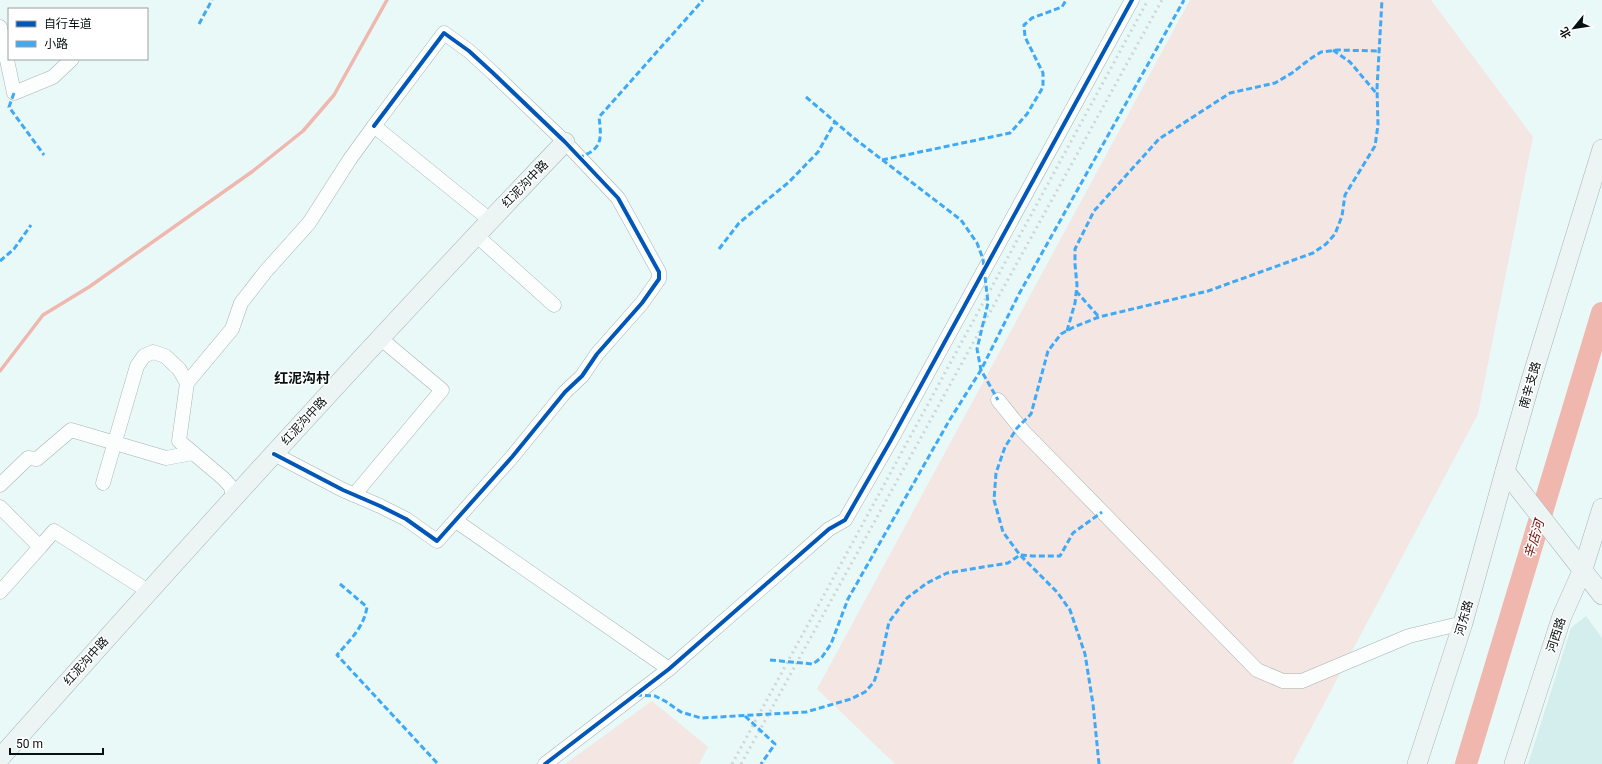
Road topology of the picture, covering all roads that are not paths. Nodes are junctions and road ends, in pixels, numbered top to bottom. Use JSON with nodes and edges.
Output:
{"nodes":[{"id":1,"x":1132,"y":0,"type":"edge"},
{"id":2,"x":0,"y":27,"type":"edge"},
{"id":3,"x":71,"y":60,"type":"edge"},
{"id":4,"x":374,"y":126,"type":"junction"},
{"id":5,"x":565,"y":142,"type":"junction"},
{"id":6,"x":1602,"y":149,"type":"edge"},
{"id":7,"x":490,"y":220,"type":"junction"},
{"id":8,"x":476,"y":235,"type":"junction"},
{"id":9,"x":554,"y":305,"type":"dead end"},
{"id":10,"x":380,"y":338,"type":"junction"},
{"id":11,"x":187,"y":383,"type":"junction"},
{"id":12,"x":998,"y":400,"type":"dead end"},
{"id":13,"x":115,"y":443,"type":"junction"},
{"id":14,"x":193,"y":453,"type":"junction"},
{"id":15,"x":274,"y":454,"type":"junction"},
{"id":16,"x":1505,"y":471,"type":"junction"},
{"id":17,"x":103,"y":483,"type":"dead end"},
{"id":18,"x":0,"y":485,"type":"edge"},
{"id":19,"x":354,"y":495,"type":"junction"},
{"id":20,"x":233,"y":498,"type":"junction"},
{"id":21,"x":0,"y":507,"type":"edge"},
{"id":22,"x":1602,"y":508,"type":"edge"},
{"id":23,"x":456,"y":521,"type":"junction"},
{"id":24,"x":40,"y":546,"type":"junction"},
{"id":25,"x":1583,"y":569,"type":"junction"},
{"id":26,"x":148,"y":591,"type":"junction"},
{"id":27,"x":0,"y":592,"type":"edge"},
{"id":28,"x":1602,"y":595,"type":"edge"},
{"id":29,"x":1463,"y":623,"type":"junction"},
{"id":30,"x":669,"y":669,"type":"junction"},
{"id":31,"x":0,"y":758,"type":"edge"},
{"id":32,"x":545,"y":764,"type":"edge"},
{"id":33,"x":1418,"y":764,"type":"edge"},
{"id":34,"x":1514,"y":764,"type":"edge"}],
"edges":[{"from":1,"to":30,"type":"street"},
{"from":2,"to":3,"type":"street"},
{"from":4,"to":5,"type":"street"},
{"from":4,"to":7,"type":"street"},
{"from":4,"to":11,"type":"street"},
{"from":5,"to":7,"type":"street","name":"红泥沟中路"},
{"from":5,"to":23,"type":"street"},
{"from":6,"to":16,"type":"street","name":"南辛支路"},
{"from":7,"to":8,"type":"street","name":"红泥沟中路"},
{"from":8,"to":9,"type":"street"},
{"from":8,"to":10,"type":"street","name":"红泥沟中路"},
{"from":10,"to":15,"type":"street","name":"红泥沟中路"},
{"from":10,"to":19,"type":"street"},
{"from":11,"to":13,"type":"street"},
{"from":11,"to":14,"type":"street"},
{"from":12,"to":29,"type":"street"},
{"from":13,"to":14,"type":"street"},
{"from":13,"to":17,"type":"street"},
{"from":13,"to":18,"type":"street"},
{"from":14,"to":20,"type":"street"},
{"from":15,"to":19,"type":"street"},
{"from":15,"to":20,"type":"street","name":"红泥沟中路"},
{"from":16,"to":25,"type":"street"},
{"from":16,"to":29,"type":"street","name":"河东路"},
{"from":19,"to":23,"type":"street"},
{"from":20,"to":26,"type":"street","name":"红泥沟中路"},
{"from":21,"to":24,"type":"street"},
{"from":22,"to":25,"type":"street","name":"河西路"},
{"from":23,"to":30,"type":"street"},
{"from":24,"to":26,"type":"street"},
{"from":24,"to":27,"type":"street"},
{"from":25,"to":28,"type":"street"},
{"from":25,"to":34,"type":"street","name":"河西路"},
{"from":26,"to":31,"type":"street","name":"红泥沟中路"},
{"from":29,"to":33,"type":"street","name":"河东路"},
{"from":30,"to":32,"type":"street"}]}
